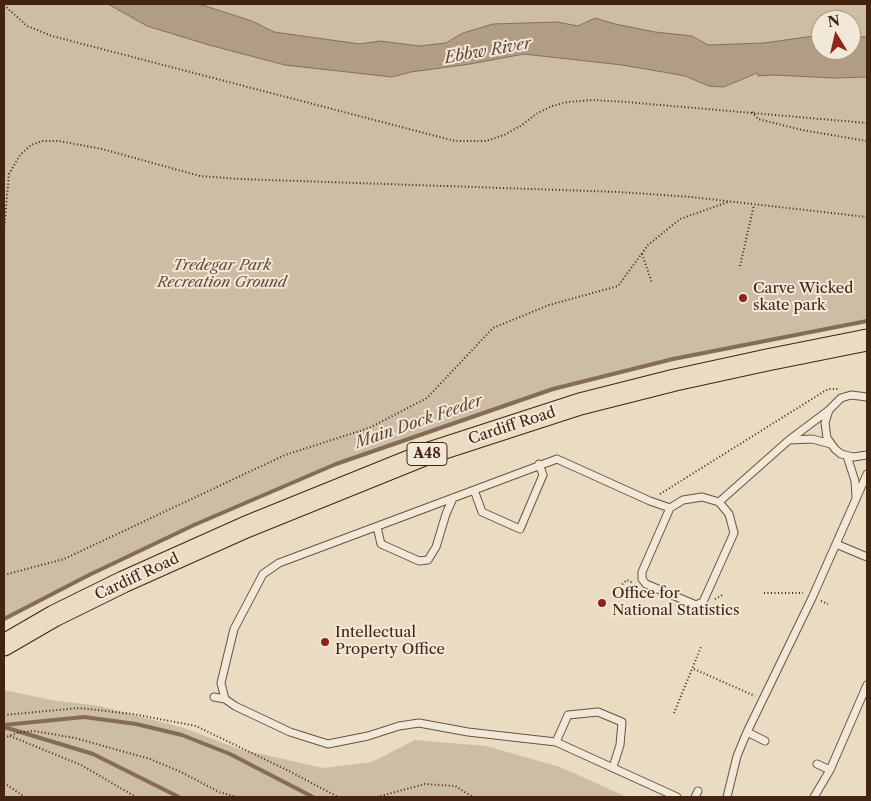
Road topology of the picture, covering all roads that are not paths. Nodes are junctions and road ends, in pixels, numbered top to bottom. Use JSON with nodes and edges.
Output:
{"nodes":[{"id":1,"x":867,"y":340,"type":"edge"},
{"id":2,"x":867,"y":397,"type":"edge"},
{"id":3,"x":828,"y":410,"type":"junction"},
{"id":4,"x":789,"y":440,"type":"junction"},
{"id":5,"x":830,"y":444,"type":"junction"},
{"id":6,"x":867,"y":455,"type":"edge"},
{"id":7,"x":847,"y":456,"type":"junction"},
{"id":8,"x":539,"y":464,"type":"junction"},
{"id":9,"x":867,"y":474,"type":"edge"},
{"id":10,"x":474,"y":490,"type":"junction"},
{"id":11,"x":453,"y":498,"type":"junction"},
{"id":12,"x":856,"y":500,"type":"junction"},
{"id":13,"x":719,"y":502,"type":"junction"},
{"id":14,"x":670,"y":508,"type":"junction"},
{"id":15,"x":377,"y":527,"type":"junction"},
{"id":16,"x":836,"y":544,"type":"junction"},
{"id":17,"x":867,"y":557,"type":"edge"},
{"id":18,"x":6,"y":644,"type":"edge"},
{"id":19,"x":867,"y":685,"type":"edge"},
{"id":20,"x":214,"y":697,"type":"dead end"},
{"id":21,"x":224,"y":699,"type":"junction"},
{"id":22,"x":747,"y":732,"type":"junction"},
{"id":23,"x":766,"y":740,"type":"dead end"},
{"id":24,"x":556,"y":742,"type":"junction"},
{"id":25,"x":817,"y":764,"type":"dead end"},
{"id":26,"x":613,"y":767,"type":"junction"},
{"id":27,"x":830,"y":770,"type":"junction"},
{"id":28,"x":677,"y":797,"type":"edge"},
{"id":29,"x":727,"y":797,"type":"edge"},
{"id":30,"x":814,"y":797,"type":"edge"}],
"edges":[{"from":1,"to":18,"type":"main road","name":"Cardiff Road","number":"A48"},
{"from":2,"to":3,"type":"lane"},
{"from":3,"to":4,"type":"lane"},
{"from":3,"to":5,"type":"lane"},
{"from":4,"to":5,"type":"lane"},
{"from":4,"to":13,"type":"lane"},
{"from":5,"to":7,"type":"lane"},
{"from":6,"to":7,"type":"lane"},
{"from":7,"to":12,"type":"lane"},
{"from":8,"to":10,"type":"lane"},
{"from":8,"to":10,"type":"lane"},
{"from":8,"to":14,"type":"lane"},
{"from":9,"to":12,"type":"lane"},
{"from":10,"to":11,"type":"lane"},
{"from":11,"to":15,"type":"lane"},
{"from":11,"to":15,"type":"lane"},
{"from":12,"to":16,"type":"lane"},
{"from":13,"to":14,"type":"lane"},
{"from":13,"to":14,"type":"lane"},
{"from":15,"to":21,"type":"lane"},
{"from":16,"to":17,"type":"lane"},
{"from":16,"to":22,"type":"lane"},
{"from":19,"to":27,"type":"lane"},
{"from":20,"to":21,"type":"lane"},
{"from":21,"to":24,"type":"lane"},
{"from":22,"to":23,"type":"lane"},
{"from":22,"to":29,"type":"lane"},
{"from":24,"to":26,"type":"lane"},
{"from":24,"to":26,"type":"lane"},
{"from":25,"to":27,"type":"lane"},
{"from":26,"to":28,"type":"lane"},
{"from":27,"to":30,"type":"lane"}]}
